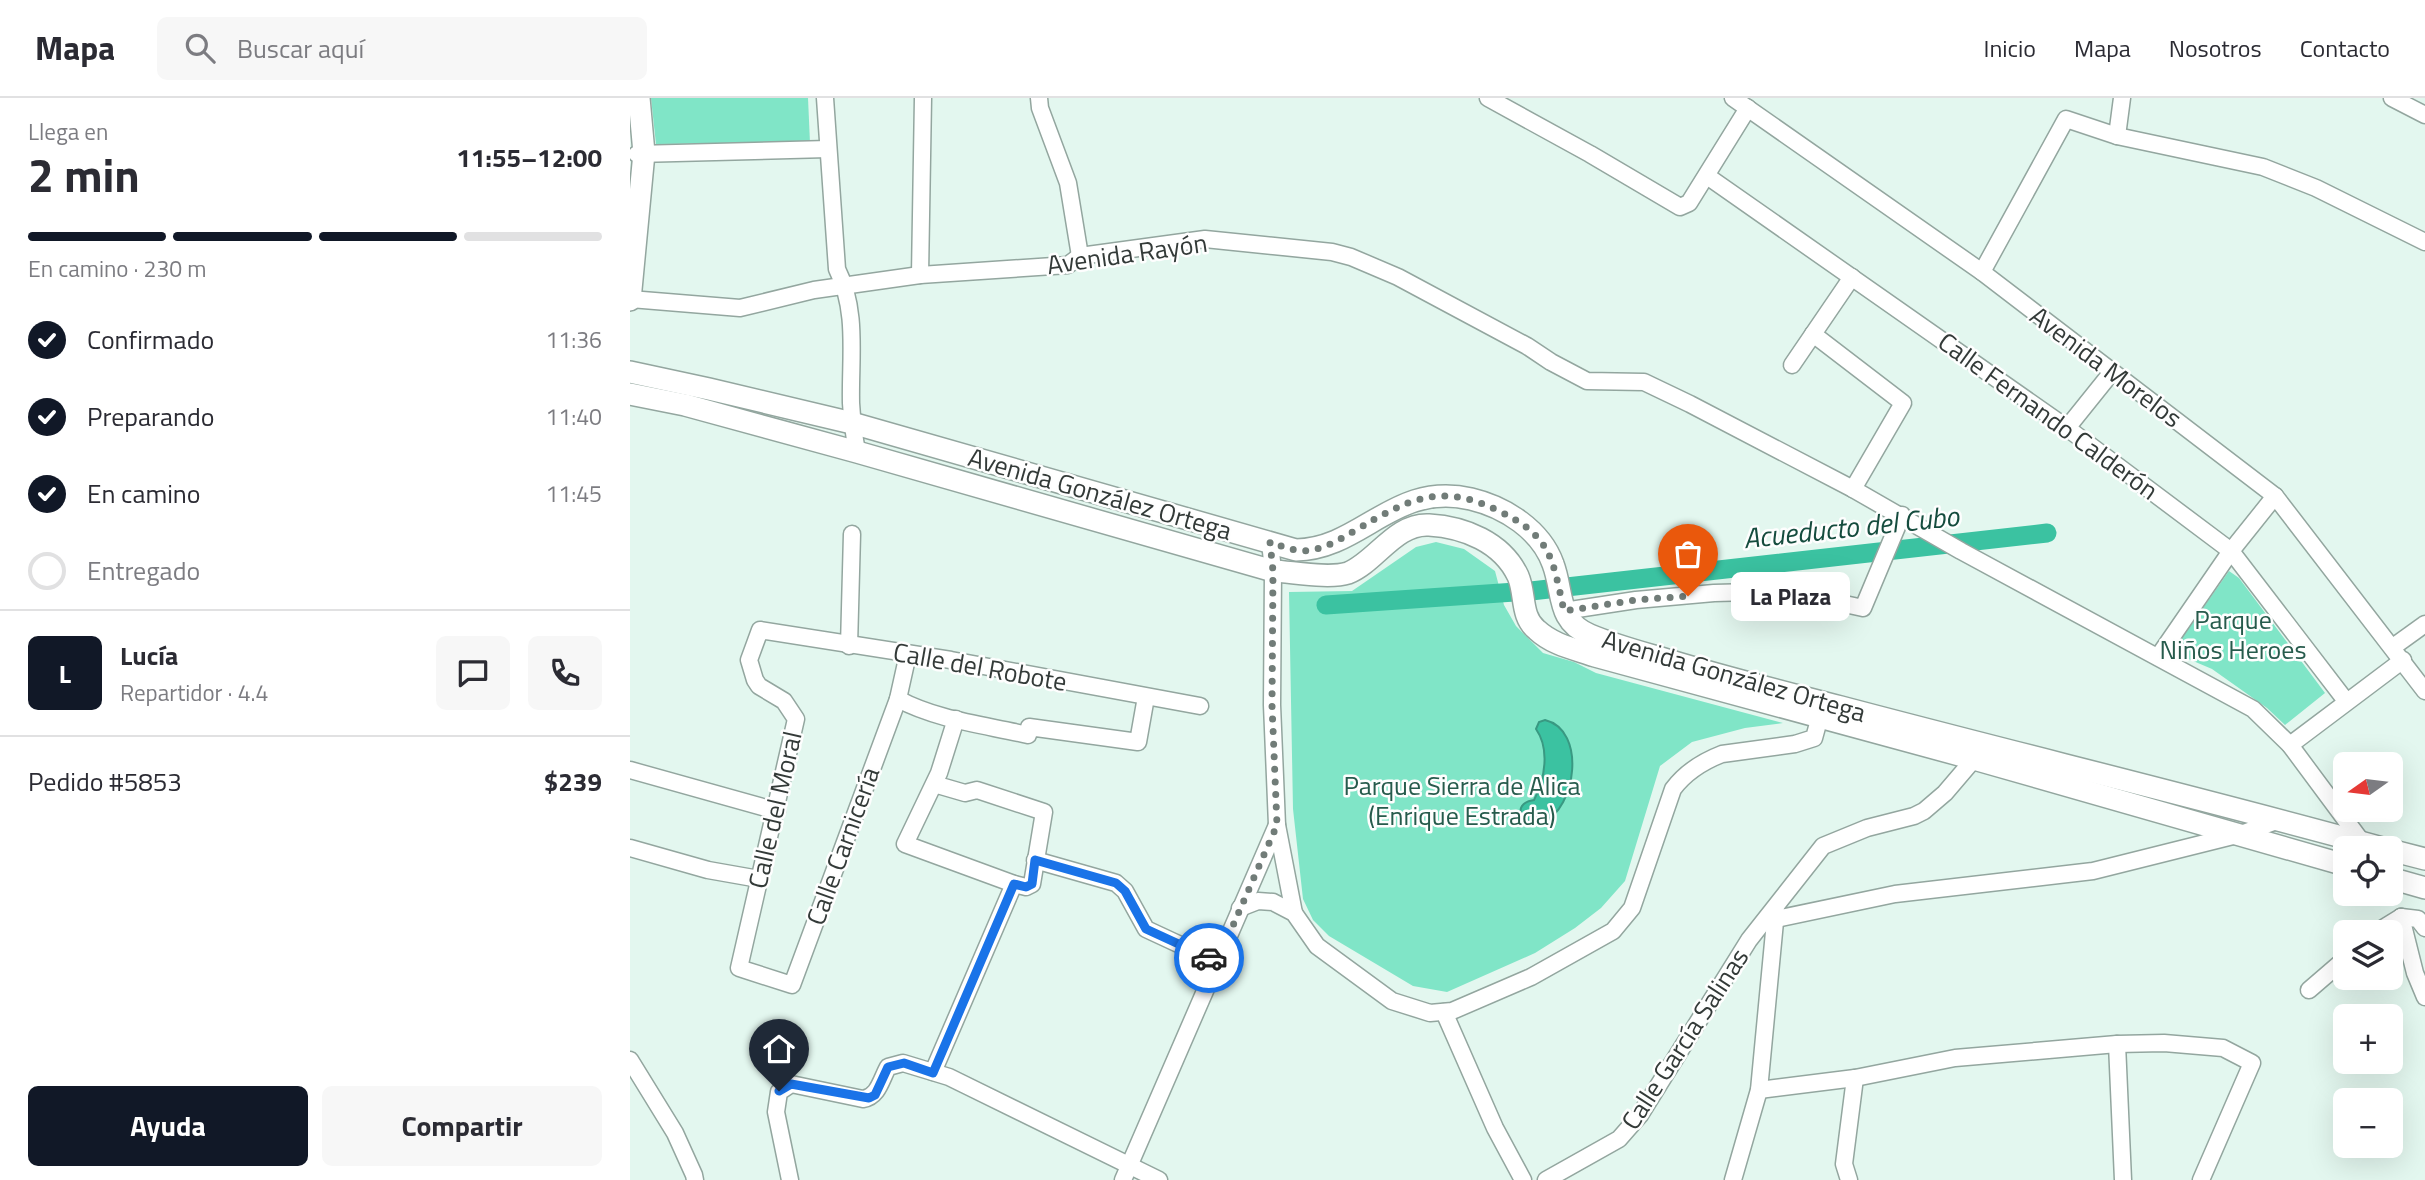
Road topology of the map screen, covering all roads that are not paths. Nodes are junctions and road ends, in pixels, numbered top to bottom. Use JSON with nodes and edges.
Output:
{"nodes":[{"id":1,"x":639,"y":98,"type":"edge"},
{"id":2,"x":825,"y":98,"type":"edge"},
{"id":3,"x":923,"y":98,"type":"edge"},
{"id":4,"x":1040,"y":98,"type":"edge"},
{"id":5,"x":1488,"y":98,"type":"edge"},
{"id":6,"x":1734,"y":98,"type":"edge"},
{"id":7,"x":2122,"y":98,"type":"edge"},
{"id":8,"x":2392,"y":98,"type":"edge"},
{"id":9,"x":1748,"y":108,"type":"junction"},
{"id":10,"x":2425,"y":115,"type":"edge"},
{"id":11,"x":2117,"y":136,"type":"junction"},
{"id":12,"x":641,"y":149,"type":"junction"},
{"id":13,"x":828,"y":149,"type":"junction"},
{"id":14,"x":1707,"y":176,"type":"junction"},
{"id":15,"x":630,"y":194,"type":"edge"},
{"id":16,"x":2425,"y":242,"type":"edge"},
{"id":17,"x":1080,"y":256,"type":"junction"},
{"id":18,"x":1982,"y":272,"type":"junction"},
{"id":19,"x":920,"y":275,"type":"junction"},
{"id":20,"x":1852,"y":277,"type":"junction"},
{"id":21,"x":846,"y":286,"type":"junction"},
{"id":22,"x":630,"y":300,"type":"edge"},
{"id":23,"x":1813,"y":334,"type":"junction"},
{"id":24,"x":1792,"y":365,"type":"dead end"},
{"id":25,"x":630,"y":372,"type":"edge"},
{"id":26,"x":2112,"y":372,"type":"junction"},
{"id":27,"x":630,"y":394,"type":"edge"},
{"id":28,"x":852,"y":423,"type":"junction"},
{"id":29,"x":2067,"y":428,"type":"junction"},
{"id":30,"x":857,"y":452,"type":"junction"},
{"id":31,"x":1853,"y":489,"type":"junction"},
{"id":32,"x":2275,"y":496,"type":"junction"},
{"id":33,"x":1902,"y":515,"type":"junction"},
{"id":34,"x":852,"y":534,"type":"dead end"},
{"id":35,"x":1270,"y":542,"type":"junction"},
{"id":36,"x":2231,"y":551,"type":"junction"},
{"id":37,"x":1273,"y":571,"type":"junction"},
{"id":38,"x":1564,"y":611,"type":"junction"},
{"id":39,"x":2425,"y":624,"type":"edge"},
{"id":40,"x":760,"y":630,"type":"joint"},
{"id":41,"x":849,"y":646,"type":"junction"},
{"id":42,"x":2398,"y":653,"type":"junction"},
{"id":43,"x":908,"y":654,"type":"junction"},
{"id":44,"x":2158,"y":657,"type":"junction"},
{"id":45,"x":2425,"y":691,"type":"edge"},
{"id":46,"x":1146,"y":697,"type":"junction"},
{"id":47,"x":898,"y":699,"type":"junction"},
{"id":48,"x":2346,"y":701,"type":"junction"},
{"id":49,"x":1200,"y":706,"type":"dead end"},
{"id":50,"x":1821,"y":710,"type":"junction"},
{"id":51,"x":956,"y":719,"type":"junction"},
{"id":52,"x":2290,"y":745,"type":"junction"},
{"id":53,"x":1978,"y":752,"type":"junction"},
{"id":54,"x":630,"y":770,"type":"edge"},
{"id":55,"x":934,"y":784,"type":"junction"},
{"id":56,"x":776,"y":811,"type":"junction"},
{"id":57,"x":2279,"y":820,"type":"junction"},
{"id":58,"x":1277,"y":825,"type":"junction"},
{"id":59,"x":2241,"y":834,"type":"junction"},
{"id":60,"x":2339,"y":836,"type":"edge"},
{"id":61,"x":2358,"y":836,"type":"edge"},
{"id":62,"x":630,"y":848,"type":"edge"},
{"id":63,"x":2403,"y":853,"type":"edge"},
{"id":64,"x":2425,"y":859,"type":"edge"},
{"id":65,"x":1035,"y":860,"type":"junction"},
{"id":66,"x":2333,"y":861,"type":"edge"},
{"id":67,"x":759,"y":879,"type":"junction"},
{"id":68,"x":2403,"y":882,"type":"edge"},
{"id":69,"x":1014,"y":884,"type":"junction"},
{"id":70,"x":2425,"y":888,"type":"edge"},
{"id":71,"x":1240,"y":908,"type":"junction"},
{"id":72,"x":1776,"y":912,"type":"junction"},
{"id":73,"x":1294,"y":913,"type":"junction"},
{"id":74,"x":2401,"y":917,"type":"junction"},
{"id":75,"x":2396,"y":920,"type":"edge"},
{"id":76,"x":2425,"y":928,"type":"edge"},
{"id":77,"x":1217,"y":962,"type":"junction"},
{"id":78,"x":739,"y":968,"type":"joint"},
{"id":79,"x":2333,"y":969,"type":"edge"},
{"id":80,"x":2309,"y":990,"type":"dead end"},
{"id":81,"x":2425,"y":998,"type":"edge"},
{"id":82,"x":1444,"y":1012,"type":"junction"},
{"id":83,"x":2117,"y":1044,"type":"junction"},
{"id":84,"x":630,"y":1060,"type":"edge"},
{"id":85,"x":933,"y":1073,"type":"junction"},
{"id":86,"x":1855,"y":1078,"type":"junction"},
{"id":87,"x":1759,"y":1090,"type":"junction"},
{"id":88,"x":1127,"y":1173,"type":"edge"},
{"id":89,"x":695,"y":1180,"type":"edge"},
{"id":90,"x":790,"y":1180,"type":"edge"},
{"id":91,"x":1159,"y":1180,"type":"edge"},
{"id":92,"x":1523,"y":1180,"type":"edge"},
{"id":93,"x":1546,"y":1180,"type":"edge"},
{"id":94,"x":1733,"y":1180,"type":"edge"},
{"id":95,"x":1849,"y":1180,"type":"edge"},
{"id":96,"x":2123,"y":1180,"type":"edge"},
{"id":97,"x":2201,"y":1180,"type":"edge"}],
"edges":[{"from":1,"to":12,"type":"street"},
{"from":2,"to":13,"type":"street"},
{"from":3,"to":19,"type":"street"},
{"from":4,"to":17,"type":"street"},
{"from":5,"to":14,"type":"street"},
{"from":6,"to":9,"type":"street","name":"Avenida Morelos"},
{"from":7,"to":11,"type":"street"},
{"from":8,"to":10,"type":"street"},
{"from":9,"to":14,"type":"street"},
{"from":9,"to":18,"type":"street","name":"Avenida Morelos"},
{"from":11,"to":16,"type":"street"},
{"from":11,"to":18,"type":"street"},
{"from":12,"to":13,"type":"street"},
{"from":12,"to":15,"type":"street"},
{"from":12,"to":22,"type":"street"},
{"from":13,"to":21,"type":"street"},
{"from":14,"to":20,"type":"street","name":"Calle Fernando Calderón"},
{"from":17,"to":19,"type":"street","name":"Avenida Rayón"},
{"from":17,"to":31,"type":"street","name":"Avenida Rayón"},
{"from":18,"to":26,"type":"street","name":"Avenida Morelos"},
{"from":19,"to":21,"type":"street","name":"Avenida Rayón"},
{"from":20,"to":23,"type":"street"},
{"from":20,"to":29,"type":"street","name":"Calle Fernando Calderón"},
{"from":21,"to":22,"type":"street","name":"Avenida Rayón"},
{"from":21,"to":28,"type":"street"},
{"from":23,"to":24,"type":"street"},
{"from":23,"to":31,"type":"street"},
{"from":25,"to":28,"type":"street","name":"Avenida González Ortega"},
{"from":26,"to":29,"type":"street"},
{"from":26,"to":32,"type":"street","name":"Avenida Morelos"},
{"from":27,"to":30,"type":"street","name":"Avenida González Ortega"},
{"from":28,"to":30,"type":"street"},
{"from":28,"to":35,"type":"street","name":"Avenida González Ortega"},
{"from":29,"to":36,"type":"street","name":"Calle Fernando Calderón"},
{"from":30,"to":37,"type":"street","name":"Avenida González Ortega"},
{"from":31,"to":33,"type":"street","name":"Avenida Rayón"},
{"from":32,"to":36,"type":"street"},
{"from":32,"to":42,"type":"street","name":"Avenida Morelos"},
{"from":33,"to":38,"type":"street"},
{"from":33,"to":44,"type":"street","name":"Avenida Rayón"},
{"from":34,"to":41,"type":"street"},
{"from":35,"to":37,"type":"street"},
{"from":35,"to":38,"type":"street","name":"Avenida González Ortega"},
{"from":36,"to":44,"type":"street"},
{"from":36,"to":48,"type":"street","name":"Calle Fernando Calderón"},
{"from":37,"to":50,"type":"street","name":"Avenida González Ortega"},
{"from":37,"to":58,"type":"street"},
{"from":38,"to":50,"type":"street","name":"Avenida González Ortega"},
{"from":39,"to":42,"type":"street"},
{"from":40,"to":41,"type":"street","name":"Calle del Robote"},
{"from":40,"to":56,"type":"street","name":"Calle del Moral"},
{"from":41,"to":43,"type":"street","name":"Calle del Robote"},
{"from":42,"to":45,"type":"street","name":"Avenida Morelos"},
{"from":42,"to":48,"type":"street"},
{"from":43,"to":46,"type":"street","name":"Calle del Robote"},
{"from":43,"to":47,"type":"street","name":"Calle Carnicería"},
{"from":44,"to":52,"type":"street","name":"Avenida Rayón"},
{"from":46,"to":49,"type":"street","name":"Calle del Robote"},
{"from":46,"to":51,"type":"street"},
{"from":47,"to":51,"type":"street"},
{"from":47,"to":78,"type":"street","name":"Calle Carnicería"},
{"from":48,"to":52,"type":"street"},
{"from":50,"to":53,"type":"street","name":"Avenida González Ortega"},
{"from":50,"to":82,"type":"street"},
{"from":51,"to":55,"type":"street"},
{"from":52,"to":61,"type":"street","name":"Avenida Rayón"},
{"from":53,"to":57,"type":"street","name":"Avenida González Ortega"},
{"from":53,"to":59,"type":"street","name":"Avenida González Ortega"},
{"from":53,"to":72,"type":"street","name":"Calle García Salinas"},
{"from":54,"to":56,"type":"street"},
{"from":55,"to":65,"type":"street"},
{"from":55,"to":69,"type":"street"},
{"from":56,"to":67,"type":"street","name":"Calle del Moral"},
{"from":57,"to":59,"type":"street"},
{"from":57,"to":60,"type":"street","name":"Avenida González Ortega"},
{"from":58,"to":71,"type":"street"},
{"from":58,"to":73,"type":"street"},
{"from":59,"to":66,"type":"street","name":"Avenida González Ortega"},
{"from":59,"to":72,"type":"street"},
{"from":62,"to":67,"type":"street"},
{"from":63,"to":64,"type":"street","name":"Avenida González Ortega"},
{"from":65,"to":69,"type":"street"},
{"from":65,"to":77,"type":"street"},
{"from":67,"to":78,"type":"street","name":"Calle del Moral"},
{"from":68,"to":70,"type":"street"},
{"from":69,"to":85,"type":"street"},
{"from":71,"to":73,"type":"street"},
{"from":71,"to":77,"type":"street"},
{"from":72,"to":87,"type":"street"},
{"from":72,"to":93,"type":"street","name":"Calle García Salinas"},
{"from":73,"to":82,"type":"street"},
{"from":74,"to":75,"type":"street"},
{"from":74,"to":76,"type":"street"},
{"from":74,"to":81,"type":"street"},
{"from":77,"to":88,"type":"street"},
{"from":79,"to":80,"type":"street"},
{"from":82,"to":92,"type":"street"},
{"from":83,"to":86,"type":"street"},
{"from":83,"to":96,"type":"street"},
{"from":83,"to":97,"type":"street"},
{"from":84,"to":89,"type":"street"},
{"from":85,"to":88,"type":"street"},
{"from":85,"to":90,"type":"street"},
{"from":86,"to":87,"type":"street"},
{"from":86,"to":95,"type":"street"},
{"from":87,"to":94,"type":"street"},
{"from":88,"to":91,"type":"street"}]}
